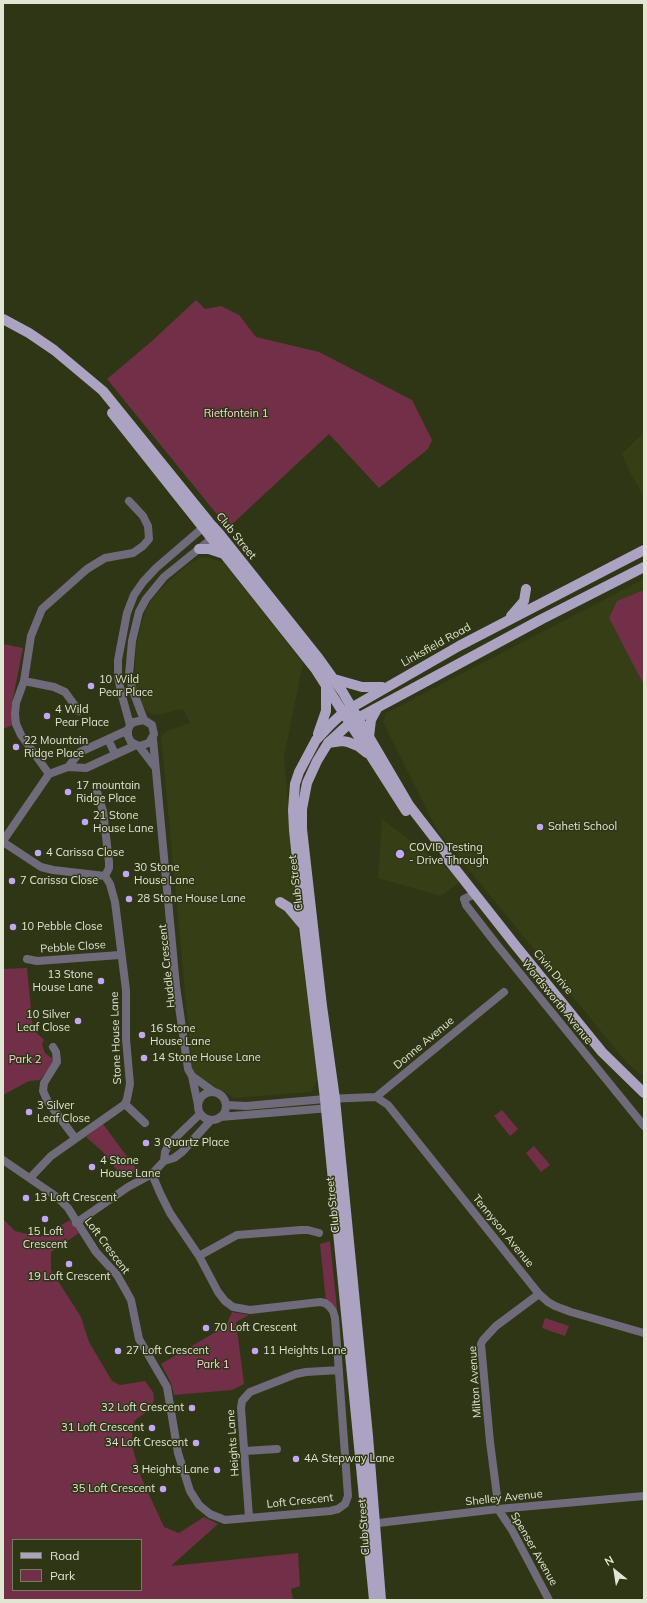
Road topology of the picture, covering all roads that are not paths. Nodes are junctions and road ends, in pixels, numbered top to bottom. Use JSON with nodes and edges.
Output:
{"nodes":[{"id":1,"x":3,"y":319,"type":"edge"},
{"id":2,"x":129,"y":500,"type":"dead end"},
{"id":3,"x":206,"y":525,"type":"junction"},
{"id":4,"x":216,"y":535,"type":"junction"},
{"id":5,"x":199,"y":549,"type":"junction"},
{"id":6,"x":644,"y":550,"type":"edge"},
{"id":7,"x":225,"y":555,"type":"junction"},
{"id":8,"x":644,"y":567,"type":"edge"},
{"id":9,"x":526,"y":589,"type":"dead end"},
{"id":10,"x":504,"y":623,"type":"junction"},
{"id":11,"x":24,"y":681,"type":"junction"},
{"id":12,"x":330,"y":682,"type":"junction"},
{"id":13,"x":384,"y":687,"type":"junction"},
{"id":14,"x":380,"y":706,"type":"junction"},
{"id":15,"x":348,"y":710,"type":"junction"},
{"id":16,"x":79,"y":711,"type":"dead end"},
{"id":17,"x":144,"y":720,"type":"junction"},
{"id":18,"x":354,"y":720,"type":"junction"},
{"id":19,"x":129,"y":727,"type":"junction"},
{"id":20,"x":369,"y":736,"type":"junction"},
{"id":21,"x":108,"y":739,"type":"junction"},
{"id":22,"x":153,"y":739,"type":"junction"},
{"id":23,"x":316,"y":740,"type":"junction"},
{"id":24,"x":328,"y":743,"type":"junction"},
{"id":25,"x":138,"y":746,"type":"junction"},
{"id":26,"x":115,"y":754,"type":"junction"},
{"id":27,"x":370,"y":755,"type":"junction"},
{"id":28,"x":68,"y":767,"type":"junction"},
{"id":29,"x":156,"y":768,"type":"junction"},
{"id":30,"x":49,"y":774,"type":"junction"},
{"id":31,"x":97,"y":792,"type":"dead end"},
{"id":32,"x":298,"y":809,"type":"junction"},
{"id":33,"x":3,"y":841,"type":"edge"},
{"id":34,"x":449,"y":860,"type":"junction"},
{"id":35,"x":105,"y":876,"type":"junction"},
{"id":36,"x":475,"y":894,"type":"junction"},
{"id":37,"x":280,"y":902,"type":"dead end"},
{"id":38,"x":304,"y":926,"type":"junction"},
{"id":39,"x":120,"y":955,"type":"junction"},
{"id":40,"x":27,"y":959,"type":"dead end"},
{"id":41,"x":504,"y":992,"type":"dead end"},
{"id":42,"x":53,"y":1047,"type":"dead end"},
{"id":43,"x":192,"y":1076,"type":"junction"},
{"id":44,"x":214,"y":1092,"type":"junction"},
{"id":45,"x":644,"y":1093,"type":"edge"},
{"id":46,"x":376,"y":1097,"type":"junction"},
{"id":47,"x":125,"y":1104,"type":"junction"},
{"id":48,"x":330,"y":1104,"type":"junction"},
{"id":49,"x":198,"y":1105,"type":"junction"},
{"id":50,"x":226,"y":1105,"type":"junction"},
{"id":51,"x":200,"y":1114,"type":"junction"},
{"id":52,"x":220,"y":1117,"type":"junction"},
{"id":53,"x":211,"y":1120,"type":"junction"},
{"id":54,"x":145,"y":1123,"type":"dead end"},
{"id":55,"x":644,"y":1126,"type":"edge"},
{"id":56,"x":184,"y":1130,"type":"junction"},
{"id":57,"x":75,"y":1138,"type":"junction"},
{"id":58,"x":194,"y":1139,"type":"junction"},
{"id":59,"x":3,"y":1160,"type":"edge"},
{"id":60,"x":164,"y":1161,"type":"junction"},
{"id":61,"x":152,"y":1174,"type":"junction"},
{"id":62,"x":30,"y":1178,"type":"junction"},
{"id":63,"x":76,"y":1223,"type":"junction"},
{"id":64,"x":319,"y":1233,"type":"dead end"},
{"id":65,"x":199,"y":1256,"type":"junction"},
{"id":66,"x":539,"y":1294,"type":"junction"},
{"id":67,"x":644,"y":1333,"type":"edge"},
{"id":68,"x":339,"y":1370,"type":"junction"},
{"id":69,"x":277,"y":1449,"type":"dead end"},
{"id":70,"x":245,"y":1451,"type":"junction"},
{"id":71,"x":497,"y":1496,"type":"dead end"},
{"id":72,"x":644,"y":1496,"type":"edge"},
{"id":73,"x":498,"y":1509,"type":"junction"},
{"id":74,"x":249,"y":1517,"type":"junction"},
{"id":75,"x":371,"y":1524,"type":"junction"},
{"id":76,"x":374,"y":1600,"type":"edge"},
{"id":77,"x":381,"y":1600,"type":"edge"},
{"id":78,"x":549,"y":1600,"type":"edge"}],
"edges":[{"from":1,"to":3,"type":"main road","name":"Club Street"},
{"from":2,"to":11,"type":"street"},
{"from":3,"to":4,"type":"main road","name":"Club Street"},
{"from":3,"to":19,"type":"street"},
{"from":4,"to":5,"type":"street"},
{"from":4,"to":7,"type":"main road","name":"Club Street"},
{"from":4,"to":12,"type":"main road","name":"Club Street"},
{"from":5,"to":7,"type":"main road"},
{"from":5,"to":17,"type":"street"},
{"from":6,"to":10,"type":"main road","name":"Linksfield Road"},
{"from":7,"to":12,"type":"main road","name":"Club Street"},
{"from":8,"to":14,"type":"main road"},
{"from":9,"to":10,"type":"main road"},
{"from":10,"to":13,"type":"main road","name":"Linksfield Road"},
{"from":11,"to":16,"type":"street"},
{"from":11,"to":30,"type":"street"},
{"from":12,"to":13,"type":"main road"},
{"from":12,"to":15,"type":"main road","name":"Club Street"},
{"from":12,"to":23,"type":"main road"},
{"from":13,"to":15,"type":"main road","name":"Linksfield Road"},
{"from":14,"to":18,"type":"main road"},
{"from":14,"to":20,"type":"main road"},
{"from":15,"to":18,"type":"main road","name":"Civin Drive"},
{"from":15,"to":23,"type":"main road","name":"Linksfield Road"},
{"from":17,"to":19,"type":"street"},
{"from":17,"to":22,"type":"street"},
{"from":18,"to":20,"type":"main road","name":"Civin Drive"},
{"from":18,"to":24,"type":"main road"},
{"from":18,"to":27,"type":"main road","name":"Civin Drive"},
{"from":19,"to":21,"type":"street"},
{"from":19,"to":25,"type":"street"},
{"from":20,"to":34,"type":"main road","name":"Civin Drive"},
{"from":21,"to":26,"type":"street"},
{"from":21,"to":28,"type":"street"},
{"from":22,"to":25,"type":"street"},
{"from":22,"to":29,"type":"street","name":"Huddle Crescent"},
{"from":23,"to":32,"type":"main road","name":"Linksfield Road"},
{"from":24,"to":27,"type":"main road"},
{"from":24,"to":32,"type":"main road"},
{"from":25,"to":26,"type":"street"},
{"from":25,"to":29,"type":"street"},
{"from":26,"to":28,"type":"street"},
{"from":27,"to":34,"type":"main road","name":"Civin Drive"},
{"from":28,"to":30,"type":"street"},
{"from":29,"to":43,"type":"street","name":"Huddle Crescent"},
{"from":30,"to":33,"type":"street"},
{"from":31,"to":35,"type":"street"},
{"from":32,"to":38,"type":"main road","name":"Club Street"},
{"from":32,"to":48,"type":"main road","name":"Club Street"},
{"from":33,"to":35,"type":"street"},
{"from":34,"to":36,"type":"main road","name":"Civin Drive"},
{"from":35,"to":39,"type":"street","name":"Stone House Lane"},
{"from":36,"to":45,"type":"main road","name":"Civin Drive"},
{"from":36,"to":55,"type":"street","name":"Wordsworth Avenue"},
{"from":37,"to":38,"type":"main road"},
{"from":38,"to":48,"type":"main road","name":"Club Street"},
{"from":39,"to":40,"type":"street","name":"Pebble Close"},
{"from":39,"to":47,"type":"street","name":"Stone House Lane"},
{"from":41,"to":46,"type":"street","name":"Donne Avenue"},
{"from":42,"to":57,"type":"street"},
{"from":43,"to":44,"type":"street"},
{"from":43,"to":49,"type":"street","name":"Huddle Crescent"},
{"from":44,"to":49,"type":"street"},
{"from":44,"to":50,"type":"street"},
{"from":46,"to":48,"type":"street"},
{"from":46,"to":66,"type":"street","name":"Tennyson Avenue"},
{"from":47,"to":54,"type":"street"},
{"from":47,"to":57,"type":"street"},
{"from":48,"to":50,"type":"street"},
{"from":48,"to":52,"type":"street"},
{"from":48,"to":75,"type":"main road","name":"Club Street"},
{"from":49,"to":51,"type":"street"},
{"from":50,"to":52,"type":"street"},
{"from":51,"to":53,"type":"street"},
{"from":51,"to":56,"type":"street"},
{"from":52,"to":53,"type":"street"},
{"from":53,"to":58,"type":"street"},
{"from":56,"to":58,"type":"street"},
{"from":56,"to":60,"type":"street"},
{"from":57,"to":62,"type":"street"},
{"from":58,"to":60,"type":"street"},
{"from":59,"to":62,"type":"street","name":"Loft Crescent"},
{"from":60,"to":61,"type":"street"},
{"from":61,"to":63,"type":"street"},
{"from":61,"to":65,"type":"street","name":"Loft Crescent"},
{"from":62,"to":63,"type":"street","name":"Loft Crescent"},
{"from":63,"to":74,"type":"street","name":"Loft Crescent"},
{"from":64,"to":65,"type":"street"},
{"from":65,"to":68,"type":"street","name":"Loft Crescent"},
{"from":66,"to":67,"type":"street","name":"Tennyson Avenue"},
{"from":66,"to":71,"type":"street","name":"Milton Avenue"},
{"from":68,"to":70,"type":"street","name":"Heights Lane"},
{"from":68,"to":74,"type":"street","name":"Loft Crescent"},
{"from":69,"to":70,"type":"street"},
{"from":70,"to":74,"type":"street","name":"Heights Lane"},
{"from":72,"to":73,"type":"street","name":"Shelley Avenue"},
{"from":73,"to":75,"type":"street","name":"Shelley Avenue"},
{"from":73,"to":78,"type":"street","name":"Spenser Avenue"},
{"from":75,"to":76,"type":"main road","name":"Club Street"},
{"from":75,"to":77,"type":"main road","name":"Club Street"}]}
